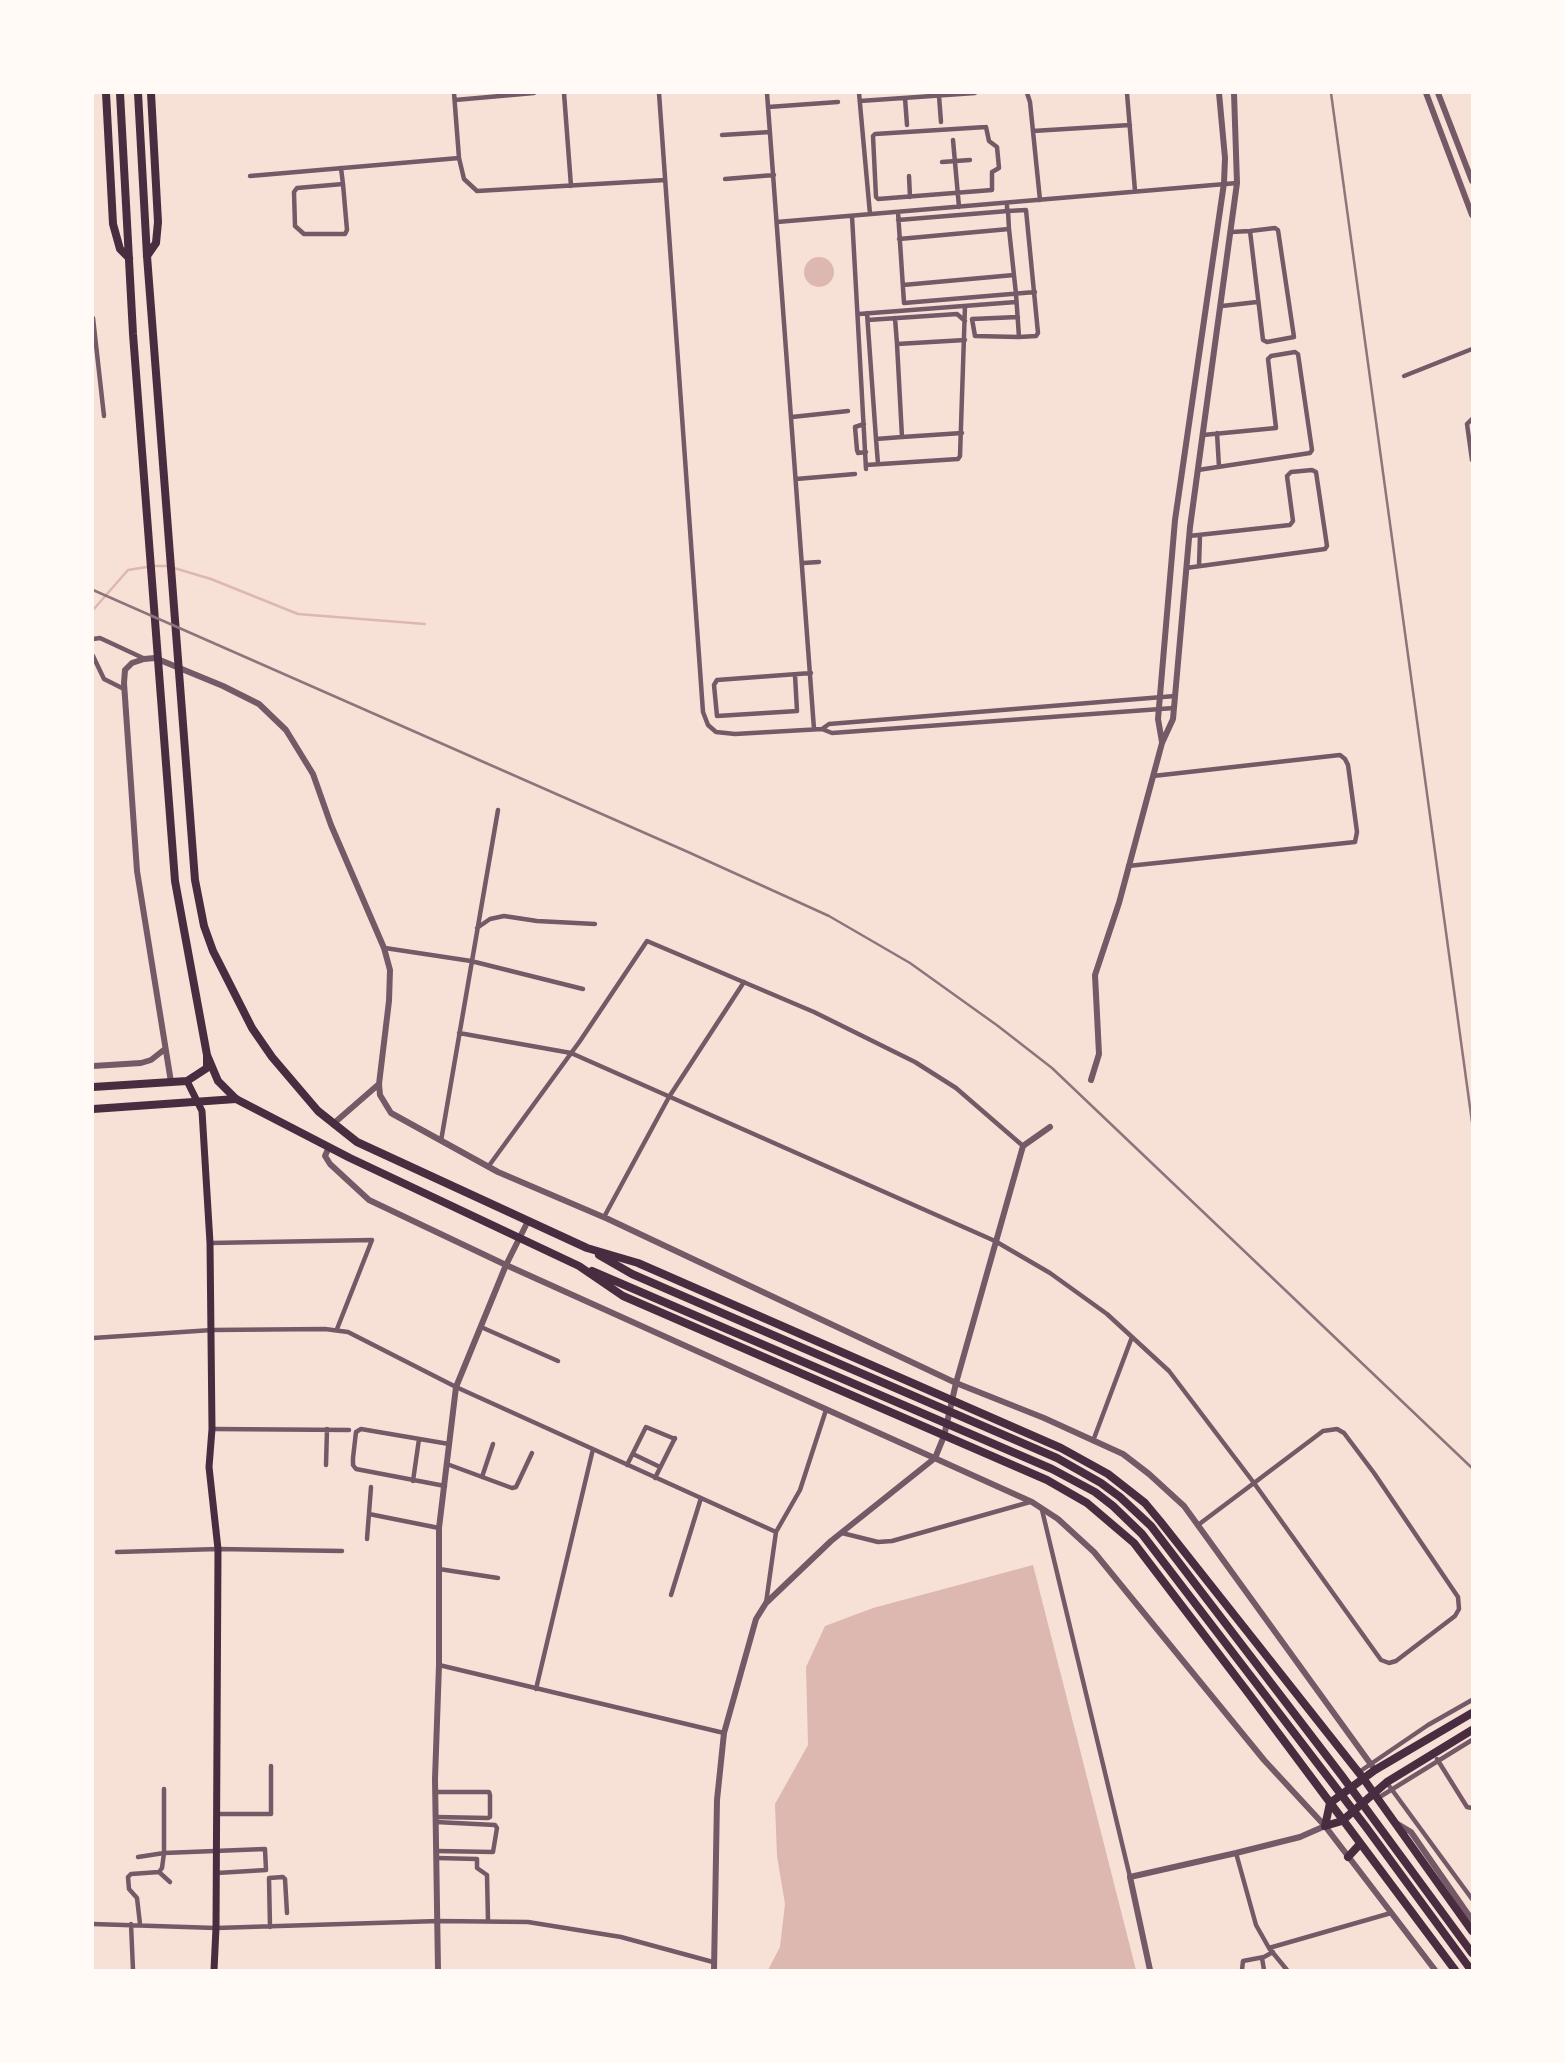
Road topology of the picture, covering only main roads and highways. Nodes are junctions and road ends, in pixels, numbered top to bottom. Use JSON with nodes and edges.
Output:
{"nodes":[{"id":1,"x":106,"y":93,"type":"edge"},
{"id":2,"x":120,"y":93,"type":"edge"},
{"id":3,"x":138,"y":93,"type":"edge"},
{"id":4,"x":151,"y":93,"type":"edge"},
{"id":5,"x":147,"y":256,"type":"junction"},
{"id":6,"x":129,"y":258,"type":"junction"},
{"id":7,"x":207,"y":1055,"type":"junction"},
{"id":8,"x":187,"y":1081,"type":"junction"},
{"id":9,"x":93,"y":1087,"type":"edge"},
{"id":10,"x":236,"y":1099,"type":"junction"},
{"id":11,"x":199,"y":1102,"type":"junction"},
{"id":12,"x":93,"y":1109,"type":"edge"},
{"id":13,"x":587,"y":1248,"type":"junction"},
{"id":14,"x":579,"y":1266,"type":"junction"},
{"id":15,"x":1472,"y":1713,"type":"edge"},
{"id":16,"x":1472,"y":1730,"type":"edge"},
{"id":17,"x":1361,"y":1775,"type":"junction"},
{"id":18,"x":1375,"y":1796,"type":"junction"},
{"id":19,"x":1330,"y":1803,"type":"junction"},
{"id":20,"x":1342,"y":1821,"type":"junction"},
{"id":21,"x":1360,"y":1844,"type":"junction"},
{"id":22,"x":1348,"y":1857,"type":"road end"},
{"id":23,"x":1472,"y":1931,"type":"edge"},
{"id":24,"x":1472,"y":1953,"type":"edge"},
{"id":25,"x":214,"y":1970,"type":"edge"},
{"id":26,"x":1455,"y":1970,"type":"edge"},
{"id":27,"x":1471,"y":1970,"type":"edge"}],
"edges":[{"from":1,"to":6,"type":"main road"},
{"from":2,"to":6,"type":"main road"},
{"from":3,"to":5,"type":"main road"},
{"from":4,"to":5,"type":"main road"},
{"from":5,"to":13,"type":"main road"},
{"from":6,"to":7,"type":"main road"},
{"from":7,"to":8,"type":"main road"},
{"from":7,"to":10,"type":"main road"},
{"from":8,"to":9,"type":"main road"},
{"from":8,"to":11,"type":"main road"},
{"from":10,"to":11,"type":"main road"},
{"from":10,"to":14,"type":"main road"},
{"from":11,"to":12,"type":"main road"},
{"from":11,"to":25,"type":"main road"},
{"from":13,"to":17,"type":"main road"},
{"from":13,"to":24,"type":"main road"},
{"from":14,"to":19,"type":"main road"},
{"from":14,"to":27,"type":"main road"},
{"from":15,"to":17,"type":"main road"},
{"from":16,"to":18,"type":"main road"},
{"from":17,"to":18,"type":"main road"},
{"from":17,"to":19,"type":"main road"},
{"from":18,"to":20,"type":"main road"},
{"from":18,"to":23,"type":"main road"},
{"from":19,"to":20,"type":"main road"},
{"from":19,"to":20,"type":"main road"},
{"from":20,"to":21,"type":"main road"},
{"from":21,"to":22,"type":"main road"},
{"from":21,"to":26,"type":"main road"}]}
